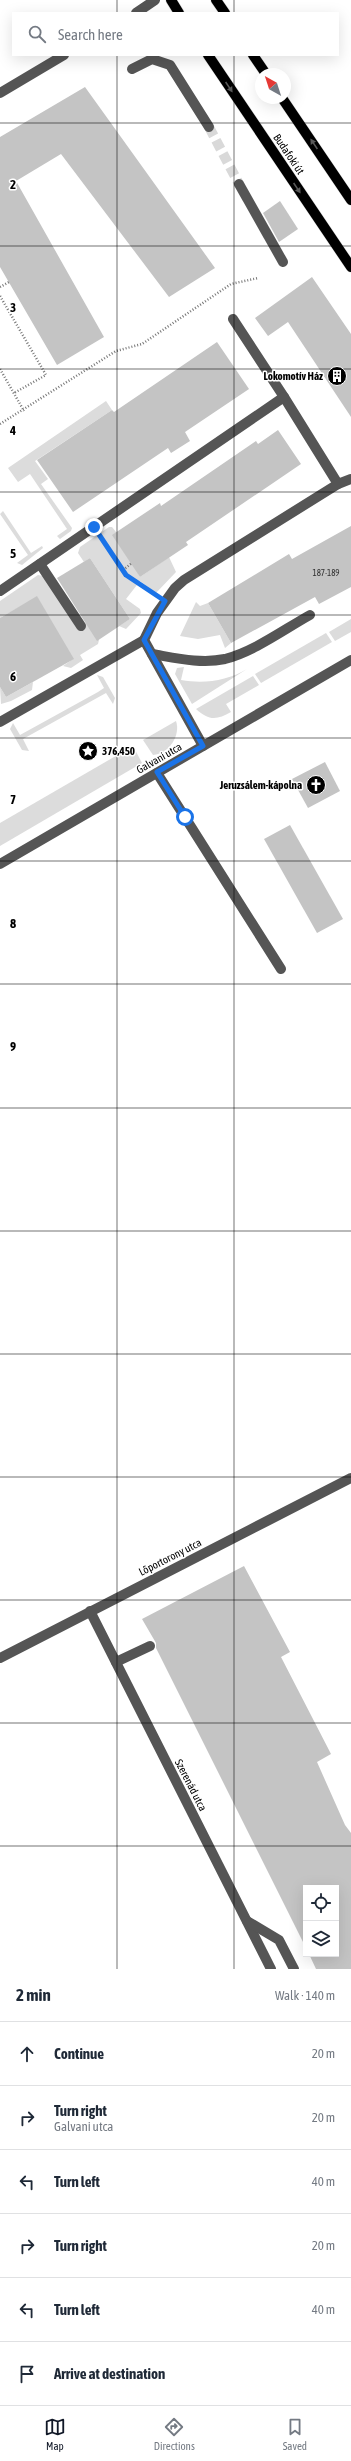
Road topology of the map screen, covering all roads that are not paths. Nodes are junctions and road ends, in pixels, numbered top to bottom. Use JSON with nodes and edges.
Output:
{"nodes":[{"id":1,"x":155,"y":0,"type":"edge"},
{"id":2,"x":170,"y":0,"type":"edge"},
{"id":3,"x":216,"y":0,"type":"edge"},
{"id":4,"x":137,"y":12,"type":"edge"},
{"id":5,"x":178,"y":12,"type":"edge"},
{"id":6,"x":224,"y":12,"type":"edge"},
{"id":7,"x":62,"y":56,"type":"edge"},
{"id":8,"x":209,"y":56,"type":"edge"},
{"id":9,"x":254,"y":56,"type":"edge"},
{"id":10,"x":262,"y":68,"type":"edge"},
{"id":11,"x":132,"y":69,"type":"dead end"},
{"id":12,"x":0,"y":93,"type":"edge"},
{"id":13,"x":286,"y":104,"type":"edge"},
{"id":14,"x":209,"y":127,"type":"tunnel mouth"},
{"id":15,"x":239,"y":184,"type":"tunnel mouth"},
{"id":16,"x":351,"y":200,"type":"edge"},
{"id":17,"x":283,"y":262,"type":"dead end"},
{"id":18,"x":351,"y":267,"type":"edge"},
{"id":19,"x":233,"y":319,"type":"dead end"},
{"id":20,"x":284,"y":397,"type":"junction"},
{"id":21,"x":351,"y":479,"type":"edge"},
{"id":22,"x":338,"y":484,"type":"junction"},
{"id":23,"x":40,"y":564,"type":"junction"},
{"id":24,"x":0,"y":591,"type":"edge"},
{"id":25,"x":310,"y":615,"type":"dead end"},
{"id":26,"x":81,"y":626,"type":"dead end"},
{"id":27,"x":144,"y":640,"type":"junction"},
{"id":28,"x":152,"y":654,"type":"junction"},
{"id":29,"x":351,"y":660,"type":"edge"},
{"id":30,"x":0,"y":722,"type":"edge"},
{"id":31,"x":203,"y":746,"type":"junction"},
{"id":32,"x":157,"y":772,"type":"junction"},
{"id":33,"x":0,"y":864,"type":"edge"},
{"id":34,"x":281,"y":969,"type":"dead end"},
{"id":35,"x":351,"y":1478,"type":"edge"},
{"id":36,"x":90,"y":1611,"type":"junction"},
{"id":37,"x":150,"y":1646,"type":"dead end"},
{"id":38,"x":0,"y":1658,"type":"edge"},
{"id":39,"x":116,"y":1662,"type":"junction"},
{"id":40,"x":247,"y":1922,"type":"junction"},
{"id":41,"x":271,"y":1969,"type":"edge"},
{"id":42,"x":294,"y":1969,"type":"edge"}],
"edges":[{"from":1,"to":4,"type":"street"},
{"from":2,"to":5,"type":"main road"},
{"from":3,"to":6,"type":"main road"},
{"from":7,"to":12,"type":"street"},
{"from":8,"to":18,"type":"main road","name":"Budafoki út","one_way":true},
{"from":9,"to":10,"type":"main road"},
{"from":11,"to":14,"type":"street"},
{"from":16,"to":13,"type":"main road","one_way":true},
{"from":15,"to":17,"type":"street"},
{"from":19,"to":20,"type":"street"},
{"from":20,"to":22,"type":"street"},
{"from":20,"to":23,"type":"street"},
{"from":21,"to":22,"type":"street"},
{"from":22,"to":27,"type":"street"},
{"from":23,"to":24,"type":"street"},
{"from":23,"to":26,"type":"street"},
{"from":25,"to":28,"type":"street"},
{"from":27,"to":28,"type":"street"},
{"from":27,"to":30,"type":"street"},
{"from":28,"to":31,"type":"street"},
{"from":29,"to":31,"type":"street","name":"Galvani utca"},
{"from":31,"to":32,"type":"street","name":"Galvani utca"},
{"from":32,"to":33,"type":"street","name":"Galvani utca"},
{"from":32,"to":34,"type":"street"},
{"from":35,"to":36,"type":"street","name":"Lőportorony utca"},
{"from":36,"to":38,"type":"street","name":"Lőportorony utca"},
{"from":36,"to":39,"type":"street","name":"Szerenád utca"},
{"from":37,"to":39,"type":"street"},
{"from":39,"to":40,"type":"street","name":"Szerenád utca"},
{"from":40,"to":41,"type":"street","name":"Szerenád utca"},
{"from":40,"to":42,"type":"street"}]}
